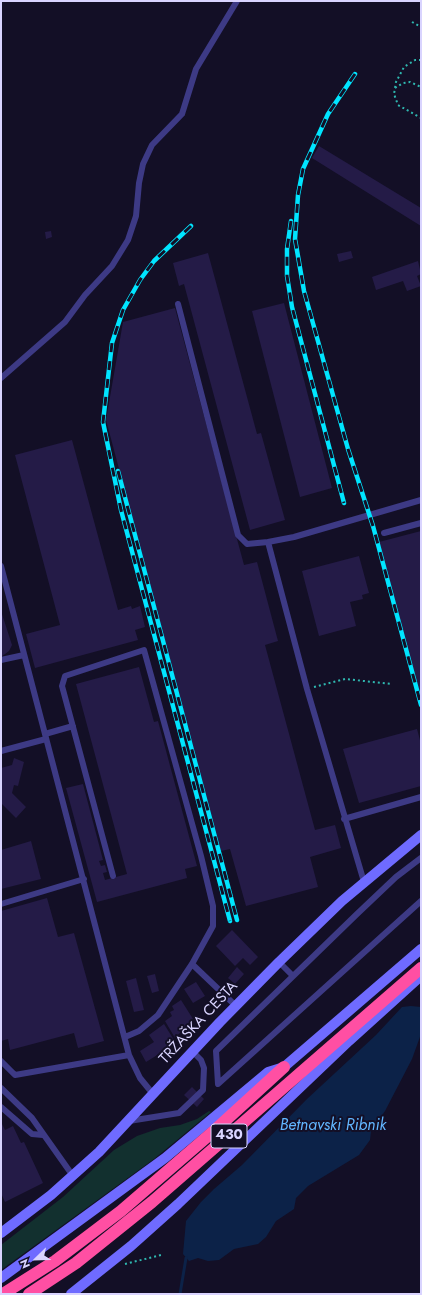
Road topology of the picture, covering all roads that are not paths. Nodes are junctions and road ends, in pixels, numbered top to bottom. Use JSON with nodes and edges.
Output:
{"nodes":[{"id":1,"x":237,"y":1,"type":"edge"},
{"id":2,"x":178,"y":304,"type":"dead end"},
{"id":3,"x":1,"y":378,"type":"edge"},
{"id":4,"x":421,"y":500,"type":"edge"},
{"id":5,"x":421,"y":523,"type":"edge"},
{"id":6,"x":384,"y":533,"type":"dead end"},
{"id":7,"x":268,"y":542,"type":"junction"},
{"id":8,"x":1,"y":566,"type":"edge"},
{"id":9,"x":24,"y":655,"type":"junction"},
{"id":10,"x":1,"y":660,"type":"edge"},
{"id":11,"x":73,"y":726,"type":"junction"},
{"id":12,"x":46,"y":736,"type":"junction"},
{"id":13,"x":1,"y":751,"type":"edge"},
{"id":14,"x":421,"y":797,"type":"edge"},
{"id":15,"x":344,"y":819,"type":"junction"},
{"id":16,"x":421,"y":835,"type":"edge"},
{"id":17,"x":421,"y":858,"type":"edge"},
{"id":18,"x":113,"y":876,"type":"dead end"},
{"id":19,"x":84,"y":878,"type":"junction"},
{"id":20,"x":364,"y":882,"type":"junction"},
{"id":21,"x":421,"y":901,"type":"edge"},
{"id":22,"x":1,"y":904,"type":"edge"},
{"id":23,"x":421,"y":949,"type":"edge"},
{"id":24,"x":279,"y":962,"type":"junction"},
{"id":25,"x":192,"y":964,"type":"junction"},
{"id":26,"x":421,"y":968,"type":"edge"},
{"id":27,"x":292,"y":975,"type":"junction"},
{"id":28,"x":421,"y":976,"type":"edge"},
{"id":29,"x":236,"y":1006,"type":"junction"},
{"id":30,"x":125,"y":1037,"type":"junction"},
{"id":31,"x":193,"y":1052,"type":"junction"},
{"id":32,"x":129,"y":1055,"type":"junction"},
{"id":33,"x":1,"y":1061,"type":"edge"},
{"id":34,"x":284,"y":1067,"type":"junction"},
{"id":35,"x":1,"y":1088,"type":"edge"},
{"id":36,"x":153,"y":1094,"type":"junction"},
{"id":37,"x":1,"y":1106,"type":"edge"},
{"id":38,"x":129,"y":1121,"type":"junction"},
{"id":39,"x":43,"y":1135,"type":"junction"},
{"id":40,"x":73,"y":1176,"type":"junction"},
{"id":41,"x":1,"y":1233,"type":"edge"},
{"id":42,"x":1,"y":1278,"type":"edge"},
{"id":43,"x":3,"y":1294,"type":"edge"},
{"id":44,"x":29,"y":1294,"type":"edge"},
{"id":45,"x":70,"y":1294,"type":"edge"}],
"edges":[{"from":1,"to":3,"type":"lane"},
{"from":2,"to":7,"type":"lane"},
{"from":4,"to":7,"type":"lane"},
{"from":5,"to":6,"type":"lane"},
{"from":7,"to":15,"type":"lane"},
{"from":8,"to":9,"type":"lane"},
{"from":9,"to":10,"type":"lane"},
{"from":9,"to":12,"type":"lane"},
{"from":11,"to":12,"type":"lane"},
{"from":11,"to":18,"type":"lane"},
{"from":11,"to":25,"type":"lane"},
{"from":12,"to":13,"type":"lane"},
{"from":12,"to":19,"type":"lane"},
{"from":14,"to":15,"type":"lane"},
{"from":15,"to":20,"type":"lane"},
{"from":16,"to":20,"type":"main road","name":"TRŽAŠKA CESTA"},
{"from":17,"to":27,"type":"lane"},
{"from":19,"to":22,"type":"lane"},
{"from":19,"to":30,"type":"lane"},
{"from":20,"to":24,"type":"main road","name":"TRŽAŠKA CESTA"},
{"from":21,"to":27,"type":"lane"},
{"from":23,"to":34,"type":"main road","number":"430"},
{"from":24,"to":27,"type":"lane"},
{"from":24,"to":29,"type":"main road","name":"TRŽAŠKA CESTA"},
{"from":25,"to":29,"type":"lane"},
{"from":25,"to":30,"type":"lane"},
{"from":26,"to":44,"type":"highway","number":"430"},
{"from":28,"to":45,"type":"main road"},
{"from":29,"to":31,"type":"main road","name":"TRŽAŠKA CESTA"},
{"from":30,"to":32,"type":"lane"},
{"from":31,"to":36,"type":"main road","name":"TRŽAŠKA CESTA"},
{"from":31,"to":38,"type":"lane"},
{"from":32,"to":33,"type":"lane"},
{"from":32,"to":36,"type":"lane"},
{"from":34,"to":42,"type":"main road"},
{"from":34,"to":43,"type":"highway","number":"430"},
{"from":35,"to":39,"type":"lane"},
{"from":36,"to":38,"type":"main road","name":"TRŽAŠKA CESTA"},
{"from":37,"to":39,"type":"lane"},
{"from":38,"to":40,"type":"main road","name":"TRŽAŠKA CESTA"},
{"from":39,"to":40,"type":"lane"},
{"from":40,"to":41,"type":"main road","name":"TRŽAŠKA CESTA"}]}
